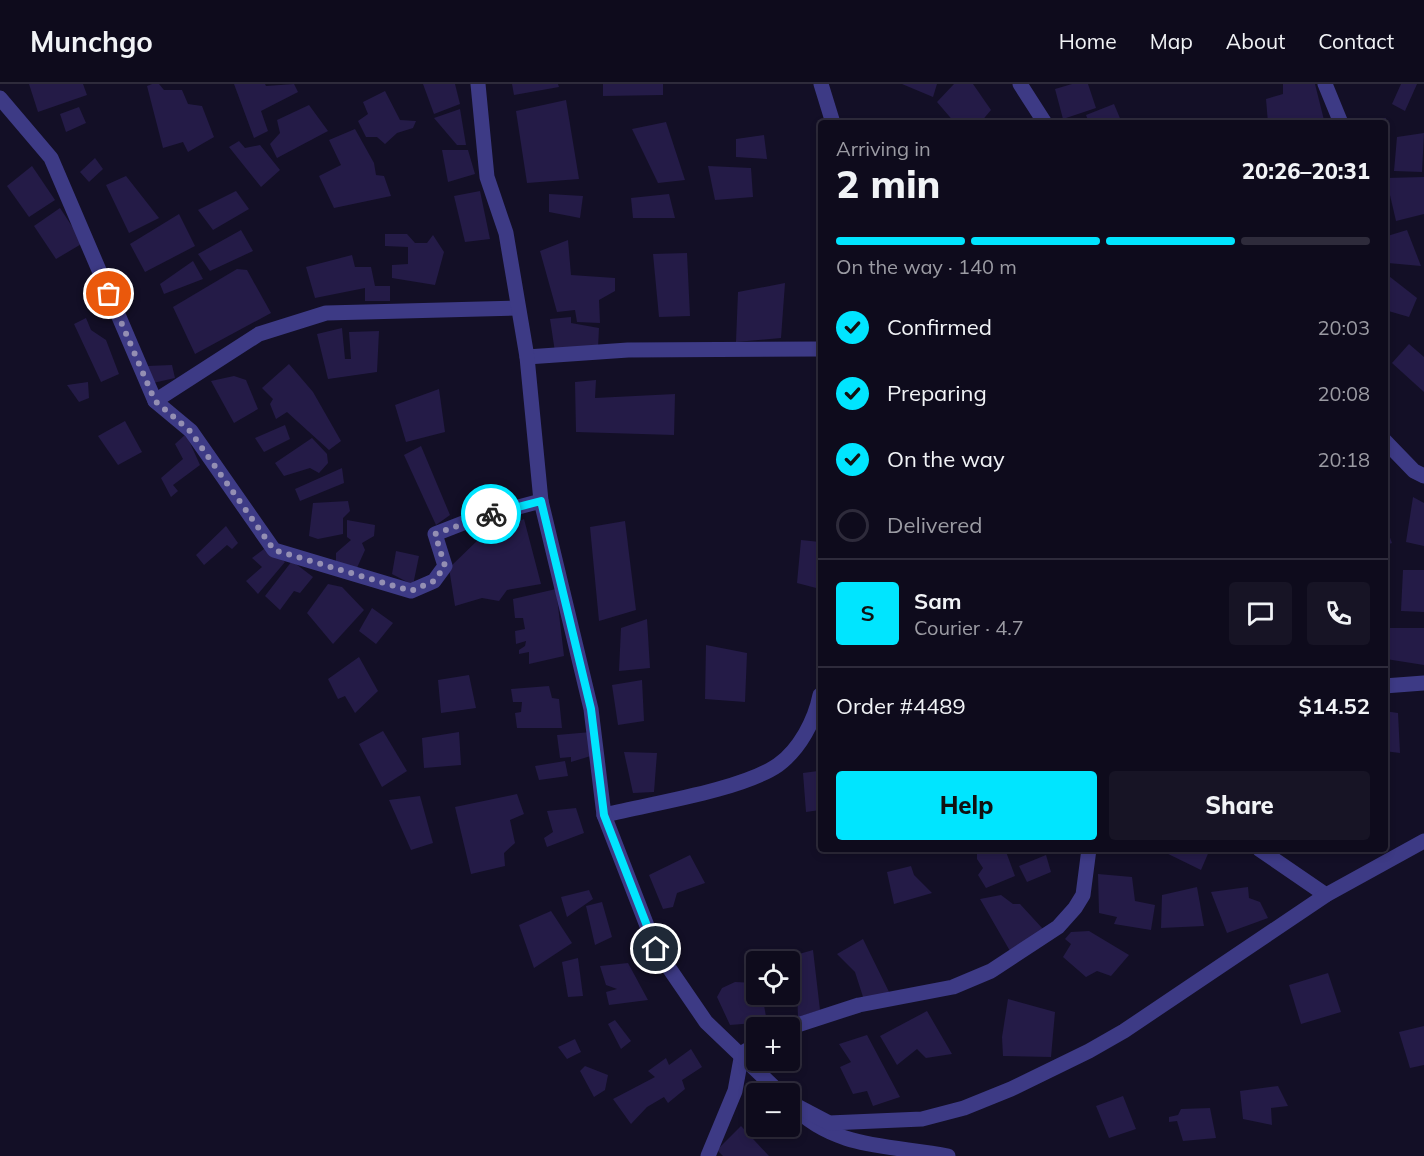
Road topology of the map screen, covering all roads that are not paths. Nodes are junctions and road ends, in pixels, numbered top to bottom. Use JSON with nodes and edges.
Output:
{"nodes":[{"id":1,"x":478,"y":84,"type":"edge"},
{"id":2,"x":821,"y":84,"type":"edge"},
{"id":3,"x":1020,"y":84,"type":"edge"},
{"id":4,"x":1324,"y":84,"type":"edge"},
{"id":5,"x":0,"y":98,"type":"edge"},
{"id":6,"x":832,"y":120,"type":"edge"},
{"id":7,"x":1043,"y":120,"type":"edge"},
{"id":8,"x":1340,"y":120,"type":"edge"},
{"id":9,"x":517,"y":308,"type":"junction"},
{"id":10,"x":818,"y":349,"type":"edge"},
{"id":11,"x":527,"y":357,"type":"junction"},
{"id":12,"x":155,"y":401,"type":"junction"},
{"id":13,"x":1388,"y":444,"type":"edge"},
{"id":14,"x":1424,"y":476,"type":"edge"},
{"id":15,"x":541,"y":501,"type":"junction"},
{"id":16,"x":1424,"y":683,"type":"edge"},
{"id":17,"x":1388,"y":686,"type":"edge"},
{"id":18,"x":818,"y":706,"type":"edge"},
{"id":19,"x":604,"y":815,"type":"junction"},
{"id":20,"x":1424,"y":841,"type":"edge"},
{"id":21,"x":1089,"y":852,"type":"edge"},
{"id":22,"x":1263,"y":852,"type":"edge"},
{"id":23,"x":1326,"y":895,"type":"junction"},
{"id":24,"x":800,"y":1024,"type":"edge"},
{"id":25,"x":746,"y":1051,"type":"edge"},
{"id":26,"x":742,"y":1053,"type":"junction"},
{"id":27,"x":771,"y":1083,"type":"edge"},
{"id":28,"x":800,"y":1108,"type":"edge"},
{"id":29,"x":800,"y":1114,"type":"edge"},
{"id":30,"x":708,"y":1156,"type":"edge"},
{"id":31,"x":948,"y":1156,"type":"edge"}],
"edges":[{"from":1,"to":9,"type":"street"},
{"from":2,"to":6,"type":"street"},
{"from":3,"to":7,"type":"street"},
{"from":4,"to":8,"type":"street"},
{"from":5,"to":12,"type":"street"},
{"from":9,"to":11,"type":"street"},
{"from":9,"to":12,"type":"street"},
{"from":10,"to":11,"type":"street"},
{"from":11,"to":15,"type":"street"},
{"from":12,"to":15,"type":"street"},
{"from":13,"to":14,"type":"street"},
{"from":15,"to":19,"type":"street"},
{"from":16,"to":17,"type":"street"},
{"from":18,"to":19,"type":"street"},
{"from":19,"to":26,"type":"street"},
{"from":20,"to":23,"type":"street"},
{"from":21,"to":24,"type":"street"},
{"from":22,"to":23,"type":"street"},
{"from":23,"to":28,"type":"street"},
{"from":25,"to":26,"type":"street"},
{"from":26,"to":27,"type":"street"},
{"from":26,"to":30,"type":"street"},
{"from":29,"to":31,"type":"street"}]}
